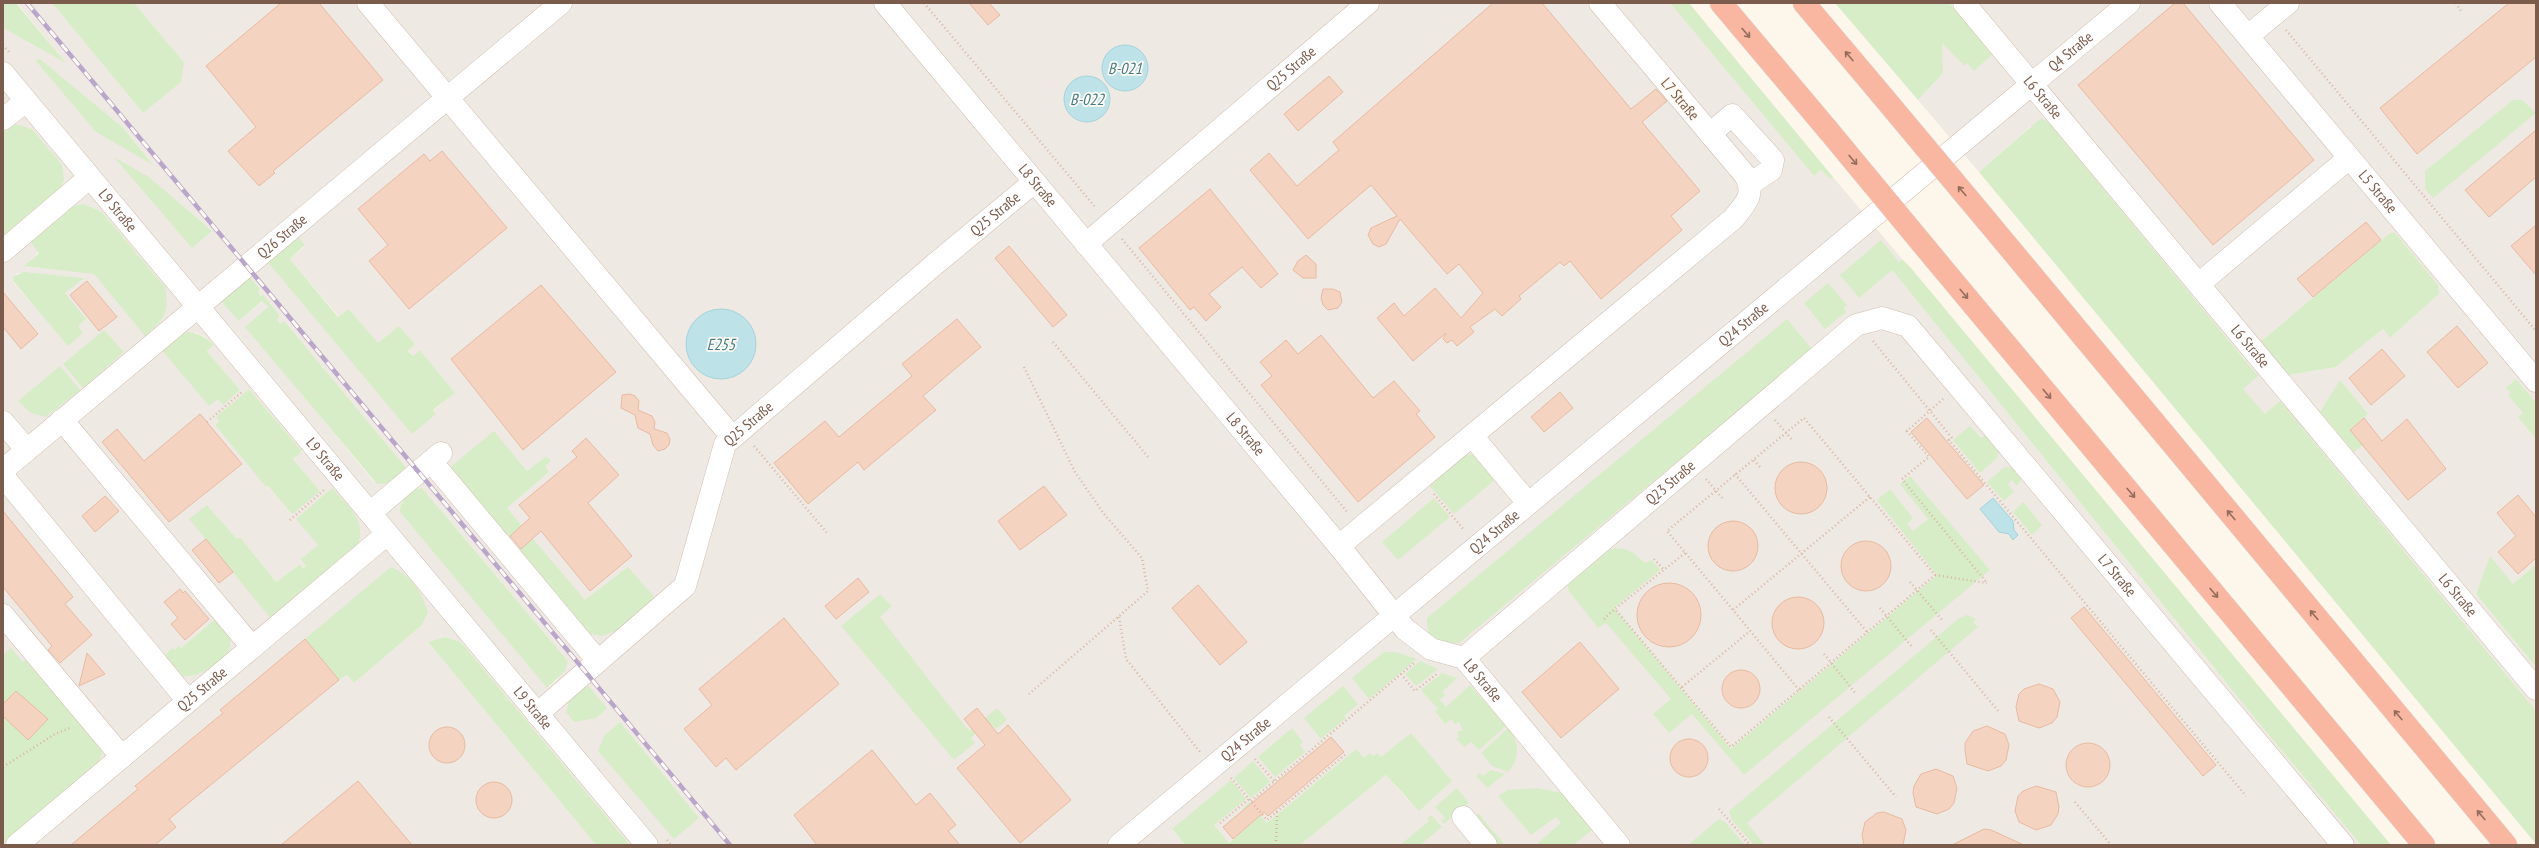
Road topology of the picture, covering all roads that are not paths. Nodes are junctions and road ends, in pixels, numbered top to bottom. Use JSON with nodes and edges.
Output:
{"nodes":[{"id":1,"x":368,"y":3,"type":"edge"},
{"id":2,"x":561,"y":3,"type":"edge"},
{"id":3,"x":885,"y":3,"type":"edge"},
{"id":4,"x":1368,"y":3,"type":"edge"},
{"id":5,"x":1600,"y":3,"type":"edge"},
{"id":6,"x":1721,"y":3,"type":"edge"},
{"id":7,"x":1804,"y":3,"type":"edge"},
{"id":8,"x":1964,"y":3,"type":"edge"},
{"id":9,"x":2130,"y":3,"type":"edge"},
{"id":10,"x":2220,"y":3,"type":"edge"},
{"id":11,"x":2280,"y":9,"type":"edge"},
{"id":12,"x":2248,"y":36,"type":"junction"},
{"id":13,"x":3,"y":73,"type":"edge"},
{"id":14,"x":2032,"y":85,"type":"junction"},
{"id":15,"x":447,"y":98,"type":"junction"},
{"id":16,"x":26,"y":100,"type":"junction"},
{"id":17,"x":3,"y":119,"type":"edge"},
{"id":18,"x":1710,"y":134,"type":"junction"},
{"id":19,"x":1958,"y":147,"type":"joint"},
{"id":20,"x":2349,"y":158,"type":"junction"},
{"id":21,"x":89,"y":178,"type":"junction"},
{"id":22,"x":1034,"y":182,"type":"junction"},
{"id":23,"x":1750,"y":192,"type":"junction"},
{"id":24,"x":1086,"y":244,"type":"junction"},
{"id":25,"x":3,"y":250,"type":"edge"},
{"id":26,"x":2200,"y":283,"type":"junction"},
{"id":27,"x":197,"y":307,"type":"junction"},
{"id":28,"x":1882,"y":318,"type":"joint"},
{"id":29,"x":2536,"y":381,"type":"edge"},
{"id":30,"x":62,"y":420,"type":"junction"},
{"id":31,"x":3,"y":422,"type":"edge"},
{"id":32,"x":736,"y":434,"type":"junction"},
{"id":33,"x":1472,"y":437,"type":"junction"},
{"id":34,"x":26,"y":450,"type":"junction"},
{"id":35,"x":3,"y":470,"type":"edge"},
{"id":36,"x":3,"y":476,"type":"edge"},
{"id":37,"x":1528,"y":503,"type":"junction"},
{"id":38,"x":370,"y":513,"type":"junction"},
{"id":39,"x":387,"y":534,"type":"junction"},
{"id":40,"x":1339,"y":546,"type":"junction"},
{"id":41,"x":3,"y":615,"type":"edge"},
{"id":42,"x":1394,"y":616,"type":"junction"},
{"id":43,"x":252,"y":647,"type":"junction"},
{"id":44,"x":1461,"y":657,"type":"junction"},
{"id":45,"x":598,"y":661,"type":"junction"},
{"id":46,"x":2536,"y":689,"type":"edge"},
{"id":47,"x":188,"y":701,"type":"junction"},
{"id":48,"x":538,"y":714,"type":"junction"},
{"id":49,"x":122,"y":757,"type":"junction"},
{"id":50,"x":1463,"y":817,"type":"dead end"},
{"id":51,"x":17,"y":845,"type":"edge"},
{"id":52,"x":647,"y":845,"type":"edge"},
{"id":53,"x":1119,"y":845,"type":"edge"},
{"id":54,"x":1486,"y":845,"type":"edge"},
{"id":55,"x":1619,"y":845,"type":"edge"},
{"id":56,"x":2343,"y":845,"type":"edge"},
{"id":57,"x":2424,"y":845,"type":"edge"},
{"id":58,"x":2506,"y":845,"type":"edge"}],
"edges":[{"from":1,"to":15,"type":"lane"},
{"from":2,"to":15,"type":"lane","name":"Q26 Straße"},
{"from":3,"to":22,"type":"lane","name":"L8 Straße"},
{"from":4,"to":24,"type":"lane","name":"Q25 Straße"},
{"from":5,"to":18,"type":"lane","name":"L7 Straße"},
{"from":6,"to":57,"type":"highway","one_way":true,"bridge":true},
{"from":58,"to":7,"type":"highway","one_way":true,"bridge":true},
{"from":8,"to":14,"type":"lane","name":"L6 Straße"},
{"from":9,"to":14,"type":"lane","name":"Q4 Straße"},
{"from":10,"to":12,"type":"lane","name":"L5 Straße"},
{"from":11,"to":12,"type":"lane"},
{"from":12,"to":20,"type":"lane","name":"L5 Straße"},
{"from":13,"to":16,"type":"lane","name":"L9 Straße"},
{"from":14,"to":19,"type":"lane","name":"Q4 Straße"},
{"from":14,"to":26,"type":"lane","name":"L6 Straße"},
{"from":15,"to":27,"type":"lane","name":"Q26 Straße"},
{"from":15,"to":32,"type":"lane"},
{"from":16,"to":17,"type":"lane"},
{"from":16,"to":21,"type":"lane","name":"L9 Straße"},
{"from":18,"to":23,"type":"lane","name":"L7 Straße"},
{"from":18,"to":23,"type":"lane"},
{"from":19,"to":37,"type":"lane","name":"Q24 Straße"},
{"from":20,"to":26,"type":"lane"},
{"from":20,"to":29,"type":"lane","name":"L5 Straße"},
{"from":21,"to":25,"type":"lane"},
{"from":21,"to":27,"type":"lane","name":"L9 Straße"},
{"from":22,"to":24,"type":"lane","name":"L8 Straße"},
{"from":22,"to":32,"type":"lane","name":"Q25 Straße"},
{"from":23,"to":33,"type":"lane"},
{"from":24,"to":40,"type":"lane","name":"L8 Straße"},
{"from":26,"to":46,"type":"lane","name":"L6 Straße"},
{"from":27,"to":30,"type":"lane","name":"Q26 Straße"},
{"from":27,"to":38,"type":"lane","name":"L9 Straße"},
{"from":28,"to":44,"type":"lane","name":"Q23 Straße"},
{"from":28,"to":56,"type":"lane","name":"L7 Straße"},
{"from":30,"to":34,"type":"lane","name":"Q26 Straße"},
{"from":30,"to":43,"type":"lane"},
{"from":31,"to":34,"type":"lane"},
{"from":32,"to":45,"type":"lane","name":"Q25 Straße"},
{"from":33,"to":37,"type":"lane"},
{"from":33,"to":40,"type":"lane"},
{"from":34,"to":35,"type":"lane","name":"Q26 Straße"},
{"from":36,"to":47,"type":"lane"},
{"from":37,"to":42,"type":"lane","name":"Q24 Straße"},
{"from":38,"to":39,"type":"lane","name":"L9 Straße"},
{"from":38,"to":45,"type":"lane"},
{"from":39,"to":43,"type":"lane","name":"Q25 Straße"},
{"from":39,"to":48,"type":"lane","name":"L9 Straße"},
{"from":40,"to":42,"type":"lane","name":"L8 Straße"},
{"from":41,"to":49,"type":"lane"},
{"from":42,"to":44,"type":"lane","name":"L8 Straße"},
{"from":42,"to":53,"type":"lane","name":"Q24 Straße"},
{"from":43,"to":47,"type":"lane","name":"Q25 Straße"},
{"from":44,"to":55,"type":"lane","name":"L8 Straße"},
{"from":45,"to":48,"type":"lane","name":"Q25 Straße"},
{"from":47,"to":49,"type":"lane","name":"Q25 Straße"},
{"from":48,"to":52,"type":"lane","name":"L9 Straße"},
{"from":49,"to":51,"type":"lane","name":"Q25 Straße"},
{"from":50,"to":54,"type":"lane"}]}
